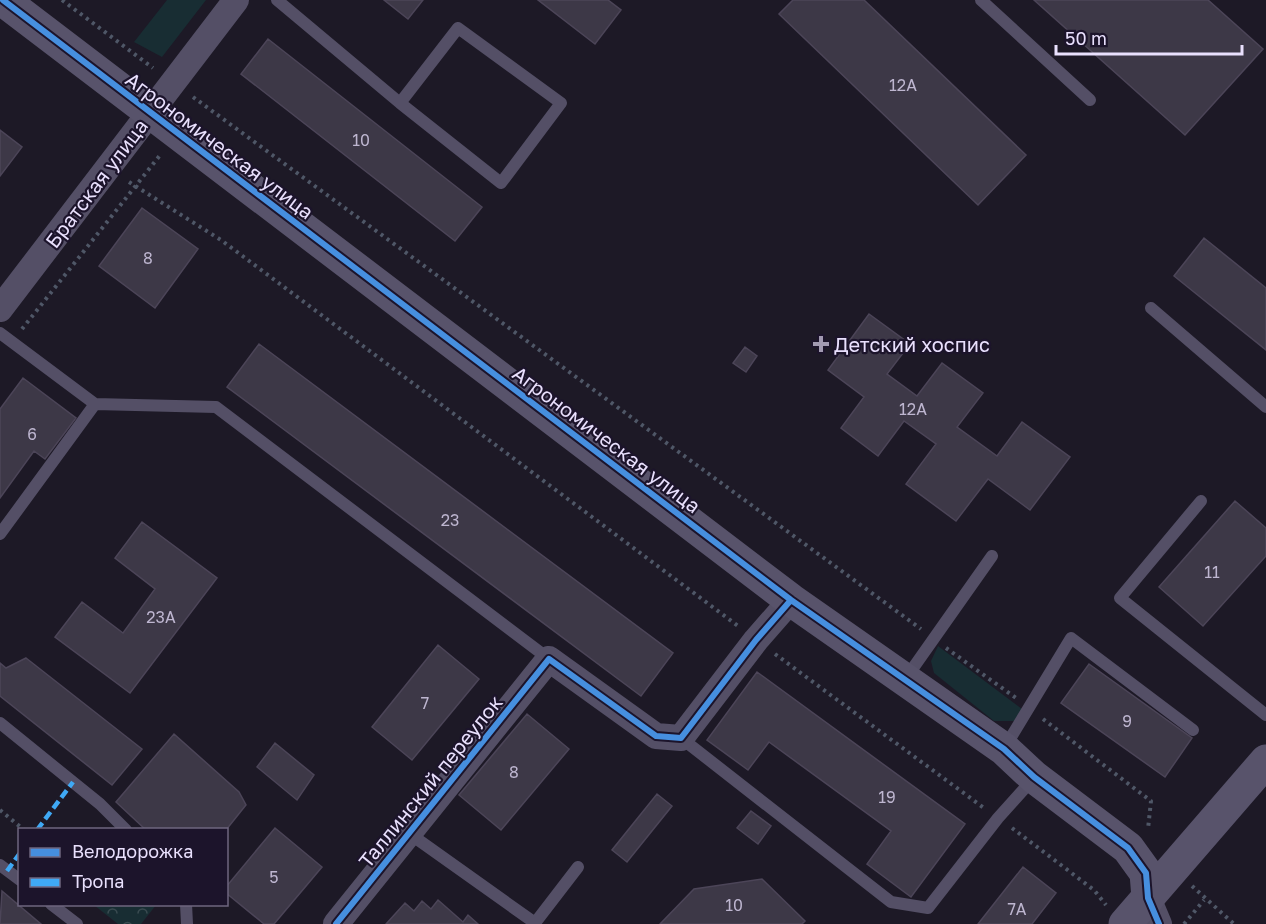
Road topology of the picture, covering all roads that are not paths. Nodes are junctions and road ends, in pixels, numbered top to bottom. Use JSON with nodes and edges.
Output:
{"nodes":[{"id":1,"x":3,"y":0,"type":"edge"},
{"id":2,"x":236,"y":0,"type":"edge"},
{"id":3,"x":277,"y":0,"type":"edge"},
{"id":4,"x":981,"y":0,"type":"edge"},
{"id":5,"x":1090,"y":100,"type":"dead end"},
{"id":6,"x":400,"y":103,"type":"junction"},
{"id":7,"x":151,"y":110,"type":"junction"},
{"id":8,"x":1151,"y":308,"type":"dead end"},
{"id":9,"x":0,"y":309,"type":"edge"},
{"id":10,"x":0,"y":333,"type":"edge"},
{"id":11,"x":94,"y":404,"type":"junction"},
{"id":12,"x":1266,"y":407,"type":"edge"},
{"id":13,"x":1202,"y":501,"type":"dead end"},
{"id":14,"x":0,"y":534,"type":"edge"},
{"id":15,"x":992,"y":556,"type":"dead end"},
{"id":16,"x":790,"y":600,"type":"junction"},
{"id":17,"x":549,"y":659,"type":"junction"},
{"id":18,"x":905,"y":680,"type":"junction"},
{"id":19,"x":1266,"y":715,"type":"edge"},
{"id":20,"x":0,"y":723,"type":"edge"},
{"id":21,"x":1193,"y":730,"type":"dead end"},
{"id":22,"x":681,"y":738,"type":"junction"},
{"id":23,"x":1004,"y":749,"type":"junction"},
{"id":24,"x":1266,"y":761,"type":"edge"},
{"id":25,"x":1034,"y":777,"type":"junction"},
{"id":26,"x":124,"y":828,"type":"edge"},
{"id":27,"x":410,"y":834,"type":"junction"},
{"id":28,"x":0,"y":865,"type":"edge"},
{"id":29,"x":578,"y":867,"type":"dead end"},
{"id":30,"x":18,"y":878,"type":"edge"},
{"id":31,"x":54,"y":906,"type":"edge"},
{"id":32,"x":186,"y":906,"type":"edge"},
{"id":33,"x":1153,"y":911,"type":"edge"},
{"id":34,"x":1116,"y":916,"type":"edge"},
{"id":35,"x":77,"y":924,"type":"edge"},
{"id":36,"x":187,"y":924,"type":"edge"},
{"id":37,"x":336,"y":924,"type":"edge"}],
"edges":[{"from":1,"to":7,"type":"street","name":"Агрономическая улица"},
{"from":2,"to":7,"type":"street","name":"Братская улица"},
{"from":3,"to":6,"type":"lane"},
{"from":4,"to":5,"type":"lane"},
{"from":6,"to":6,"type":"lane"},
{"from":7,"to":9,"type":"street","name":"Братская улица"},
{"from":7,"to":16,"type":"street","name":"Агрономическая улица"},
{"from":8,"to":12,"type":"lane"},
{"from":10,"to":11,"type":"lane"},
{"from":11,"to":14,"type":"lane"},
{"from":11,"to":17,"type":"lane"},
{"from":13,"to":19,"type":"lane"},
{"from":15,"to":18,"type":"lane"},
{"from":16,"to":18,"type":"street","name":"Агрономическая улица"},
{"from":16,"to":22,"type":"street"},
{"from":17,"to":22,"type":"street"},
{"from":17,"to":27,"type":"street","name":"Таллинский переулок"},
{"from":18,"to":23,"type":"street","name":"Агрономическая улица"},
{"from":20,"to":26,"type":"lane"},
{"from":21,"to":23,"type":"lane"},
{"from":22,"to":25,"type":"lane"},
{"from":23,"to":25,"type":"street","name":"Агрономическая улица"},
{"from":24,"to":33,"type":"street"},
{"from":25,"to":33,"type":"street","name":"Агрономическая улица"},
{"from":27,"to":29,"type":"lane"},
{"from":27,"to":37,"type":"street","name":"Таллинский переулок"},
{"from":28,"to":30,"type":"lane"},
{"from":31,"to":35,"type":"lane"},
{"from":32,"to":36,"type":"lane"},
{"from":33,"to":34,"type":"street"}]}
